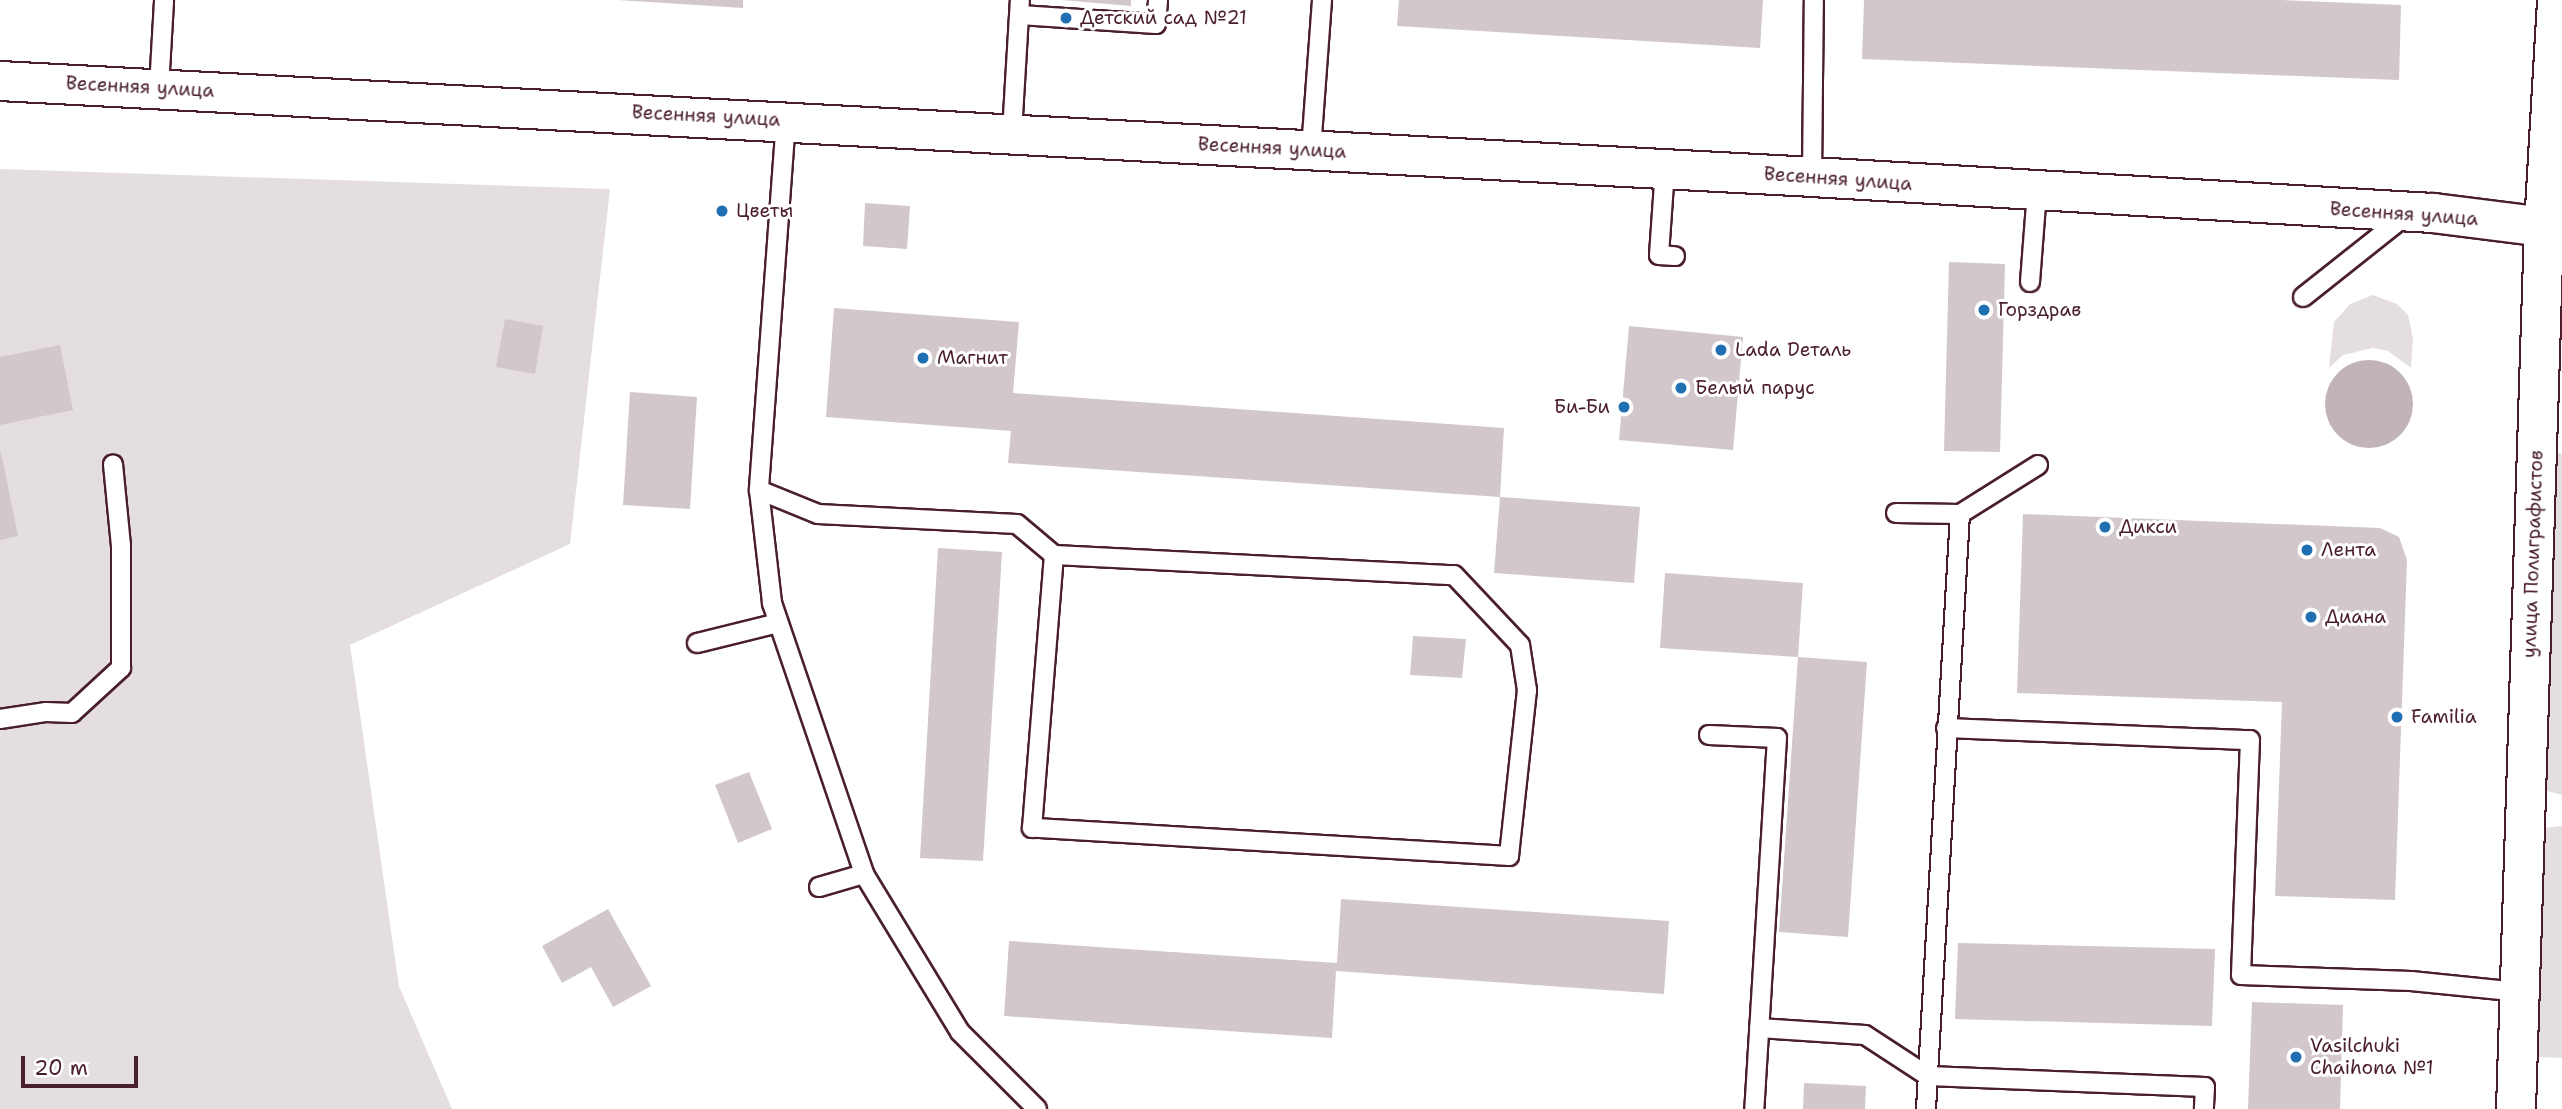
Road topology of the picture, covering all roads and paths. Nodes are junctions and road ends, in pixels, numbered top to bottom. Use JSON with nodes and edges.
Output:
{"nodes":[{"id":1,"x":164,"y":0,"type":"edge"},
{"id":2,"x":1158,"y":0,"type":"edge"},
{"id":3,"x":1322,"y":0,"type":"edge"},
{"id":4,"x":1814,"y":0,"type":"edge"},
{"id":5,"x":2557,"y":0,"type":"edge"},
{"id":6,"x":1020,"y":7,"type":"edge"},
{"id":7,"x":0,"y":81,"type":"edge"},
{"id":8,"x":159,"y":88,"type":"junction"},
{"id":9,"x":786,"y":120,"type":"junction"},
{"id":10,"x":1012,"y":133,"type":"junction"},
{"id":11,"x":1311,"y":150,"type":"junction"},
{"id":12,"x":1665,"y":169,"type":"junction"},
{"id":13,"x":1812,"y":177,"type":"junction"},
{"id":14,"x":2037,"y":191,"type":"junction"},
{"id":15,"x":2409,"y":212,"type":"junction"},
{"id":16,"x":2544,"y":228,"type":"junction"},
{"id":17,"x":1675,"y":256,"type":"dead end"},
{"id":18,"x":2030,"y":282,"type":"dead end"},
{"id":19,"x":2303,"y":297,"type":"dead end"},
{"id":20,"x":113,"y":464,"type":"dead end"},
{"id":21,"x":2038,"y":466,"type":"dead end"},
{"id":22,"x":759,"y":490,"type":"junction"},
{"id":23,"x":1896,"y":513,"type":"dead end"},
{"id":24,"x":1961,"y":514,"type":"junction"},
{"id":25,"x":1054,"y":555,"type":"junction"},
{"id":26,"x":778,"y":623,"type":"junction"},
{"id":27,"x":697,"y":643,"type":"dead end"},
{"id":28,"x":0,"y":719,"type":"edge"},
{"id":29,"x":1946,"y":728,"type":"junction"},
{"id":30,"x":1709,"y":735,"type":"dead end"},
{"id":31,"x":864,"y":874,"type":"junction"},
{"id":32,"x":819,"y":887,"type":"dead end"},
{"id":33,"x":2520,"y":992,"type":"junction"},
{"id":34,"x":1759,"y":1028,"type":"junction"},
{"id":35,"x":1928,"y":1076,"type":"junction"},
{"id":36,"x":1037,"y":1109,"type":"edge"},
{"id":37,"x":1754,"y":1109,"type":"edge"},
{"id":38,"x":1926,"y":1109,"type":"edge"},
{"id":39,"x":2204,"y":1109,"type":"edge"},
{"id":40,"x":2516,"y":1109,"type":"edge"}],
"edges":[{"from":1,"to":8,"type":"lane"},
{"from":2,"to":6,"type":"lane"},
{"from":3,"to":11,"type":"lane"},
{"from":4,"to":13,"type":"lane"},
{"from":5,"to":16,"type":"street","name":"улица Полиграфистов"},
{"from":6,"to":10,"type":"lane"},
{"from":7,"to":8,"type":"street","name":"Весенняя улица"},
{"from":8,"to":9,"type":"street","name":"Весенняя улица"},
{"from":9,"to":10,"type":"street","name":"Весенняя улица"},
{"from":9,"to":22,"type":"lane"},
{"from":10,"to":11,"type":"street","name":"Весенняя улица"},
{"from":11,"to":12,"type":"street","name":"Весенняя улица"},
{"from":12,"to":13,"type":"street","name":"Весенняя улица"},
{"from":12,"to":17,"type":"lane"},
{"from":13,"to":14,"type":"street","name":"Весенняя улица"},
{"from":14,"to":15,"type":"street","name":"Весенняя улица"},
{"from":14,"to":18,"type":"lane"},
{"from":15,"to":16,"type":"street","name":"Весенняя улица"},
{"from":15,"to":19,"type":"lane"},
{"from":16,"to":33,"type":"street","name":"улица Полиграфистов"},
{"from":20,"to":28,"type":"lane"},
{"from":21,"to":24,"type":"lane"},
{"from":22,"to":25,"type":"lane"},
{"from":22,"to":26,"type":"lane"},
{"from":23,"to":24,"type":"lane"},
{"from":24,"to":29,"type":"lane"},
{"from":25,"to":25,"type":"lane"},
{"from":26,"to":27,"type":"lane"},
{"from":26,"to":31,"type":"lane"},
{"from":29,"to":33,"type":"lane"},
{"from":29,"to":35,"type":"lane"},
{"from":30,"to":34,"type":"lane"},
{"from":31,"to":32,"type":"lane"},
{"from":31,"to":36,"type":"lane"},
{"from":33,"to":40,"type":"street","name":"улица Полиграфистов"},
{"from":34,"to":35,"type":"lane"},
{"from":34,"to":37,"type":"lane"},
{"from":35,"to":38,"type":"lane"},
{"from":35,"to":39,"type":"lane"}]}
